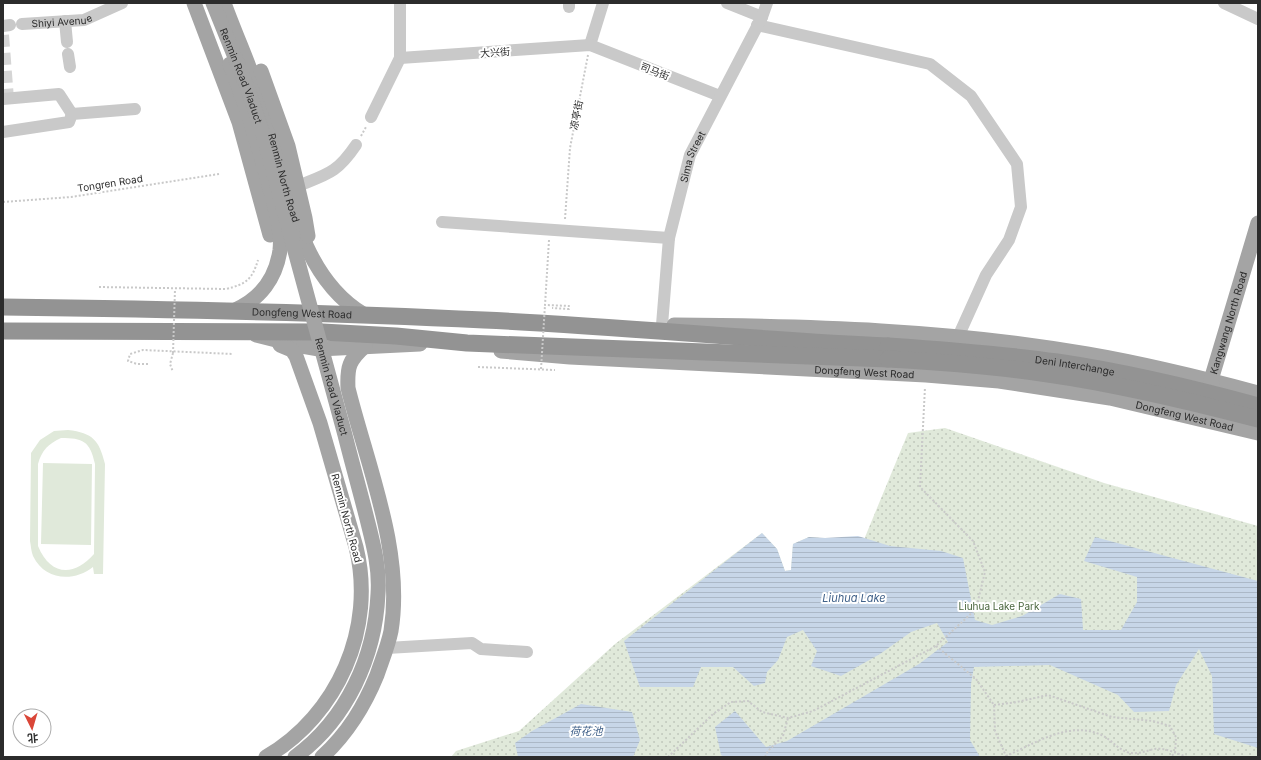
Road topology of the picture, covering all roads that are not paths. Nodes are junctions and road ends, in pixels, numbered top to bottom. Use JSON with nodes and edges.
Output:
{"nodes":[{"id":1,"x":122,"y":3,"type":"edge"},
{"id":2,"x":194,"y":3,"type":"edge"},
{"id":3,"x":206,"y":3,"type":"edge"},
{"id":4,"x":213,"y":3,"type":"edge"},
{"id":5,"x":224,"y":3,"type":"edge"},
{"id":6,"x":234,"y":3,"type":"edge"},
{"id":7,"x":400,"y":3,"type":"edge"},
{"id":8,"x":603,"y":3,"type":"edge"},
{"id":9,"x":727,"y":3,"type":"edge"},
{"id":10,"x":767,"y":3,"type":"edge"},
{"id":11,"x":1224,"y":3,"type":"edge"},
{"id":12,"x":1258,"y":18,"type":"edge"},
{"id":13,"x":65,"y":21,"type":"junction"},
{"id":14,"x":760,"y":21,"type":"junction"},
{"id":15,"x":12,"y":25,"type":"edge"},
{"id":16,"x":590,"y":45,"type":"junction"},
{"id":17,"x":400,"y":58,"type":"junction"},
{"id":18,"x":70,"y":67,"type":"dead end"},
{"id":19,"x":720,"y":96,"type":"junction"},
{"id":20,"x":3,"y":99,"type":"edge"},
{"id":21,"x":135,"y":109,"type":"dead end"},
{"id":22,"x":72,"y":114,"type":"junction"},
{"id":23,"x":371,"y":117,"type":"road end"},
{"id":24,"x":3,"y":132,"type":"edge"},
{"id":25,"x":356,"y":145,"type":"road end"},
{"id":26,"x":298,"y":186,"type":"junction"},
{"id":27,"x":442,"y":222,"type":"dead end"},
{"id":28,"x":1258,"y":223,"type":"edge"},
{"id":29,"x":669,"y":238,"type":"junction"},
{"id":30,"x":306,"y":245,"type":"junction"},
{"id":31,"x":280,"y":251,"type":"junction"},
{"id":32,"x":275,"y":267,"type":"junction"},
{"id":33,"x":3,"y":307,"type":"edge"},
{"id":34,"x":235,"y":310,"type":"junction"},
{"id":35,"x":363,"y":314,"type":"junction"},
{"id":36,"x":662,"y":325,"type":"junction"},
{"id":37,"x":601,"y":326,"type":"junction"},
{"id":38,"x":3,"y":331,"type":"edge"},
{"id":39,"x":245,"y":333,"type":"junction"},
{"id":40,"x":958,"y":337,"type":"junction"},
{"id":41,"x":467,"y":342,"type":"junction"},
{"id":42,"x":365,"y":346,"type":"junction"},
{"id":43,"x":888,"y":353,"type":"junction"},
{"id":44,"x":1118,"y":360,"type":"junction"},
{"id":45,"x":1211,"y":380,"type":"junction"},
{"id":46,"x":1258,"y":394,"type":"edge"},
{"id":47,"x":1110,"y":398,"type":"junction"},
{"id":48,"x":1258,"y":406,"type":"edge"},
{"id":49,"x":1258,"y":419,"type":"edge"},
{"id":50,"x":320,"y":423,"type":"junction"},
{"id":51,"x":357,"y":424,"type":"junction"},
{"id":52,"x":1225,"y":425,"type":"junction"},
{"id":53,"x":1258,"y":434,"type":"edge"},
{"id":54,"x":387,"y":648,"type":"junction"},
{"id":55,"x":527,"y":652,"type":"dead end"},
{"id":56,"x":266,"y":757,"type":"edge"},
{"id":57,"x":295,"y":757,"type":"edge"},
{"id":58,"x":322,"y":757,"type":"edge"}],
"edges":[{"from":1,"to":13,"type":"street","name":"Shiyi Avenue"},
{"from":2,"to":32,"type":"main road"},
{"from":3,"to":31,"type":"main road","name":"Renmin North Road"},
{"from":4,"to":57,"type":"main road","name":"Renmin Road Viaduct","bridge":true},
{"from":5,"to":30,"type":"main road","name":"Renmin North Road"},
{"from":6,"to":26,"type":"main road"},
{"from":7,"to":17,"type":"street"},
{"from":8,"to":16,"type":"street"},
{"from":9,"to":14,"type":"street"},
{"from":10,"to":14,"type":"street","name":"Sima Street"},
{"from":11,"to":12,"type":"street"},
{"from":13,"to":15,"type":"street","name":"Shiyi Avenue"},
{"from":13,"to":18,"type":"street"},
{"from":14,"to":19,"type":"street","name":"Sima Street"},
{"from":14,"to":40,"type":"street"},
{"from":16,"to":17,"type":"street","name":"大兴街"},
{"from":16,"to":19,"type":"street","name":"司马街"},
{"from":17,"to":23,"type":"street"},
{"from":19,"to":29,"type":"street","name":"Sima Street"},
{"from":20,"to":22,"type":"street"},
{"from":21,"to":22,"type":"street"},
{"from":22,"to":24,"type":"street"},
{"from":25,"to":26,"type":"street"},
{"from":26,"to":30,"type":"main road"},
{"from":27,"to":29,"type":"street"},
{"from":28,"to":45,"type":"main road","name":"Kangwang North Road"},
{"from":29,"to":36,"type":"street","name":"Sima Street"},
{"from":30,"to":31,"type":"main road"},
{"from":30,"to":35,"type":"main road","name":"Renmin North Road"},
{"from":31,"to":32,"type":"main road","name":"Renmin North Road"},
{"from":32,"to":34,"type":"main road","name":"Renmin North Road"},
{"from":33,"to":34,"type":"highway","name":"Dongfeng West Road"},
{"from":34,"to":35,"type":"highway","name":"Dongfeng West Road"},
{"from":35,"to":37,"type":"highway","name":"Dongfeng West Road"},
{"from":36,"to":37,"type":"main road","name":"Dongfeng West Road"},
{"from":36,"to":40,"type":"main road","name":"Dongfeng West Road"},
{"from":37,"to":43,"type":"highway","name":"Dongfeng West Road"},
{"from":38,"to":39,"type":"highway","name":"Dongfeng West Road"},
{"from":39,"to":41,"type":"highway","name":"Dongfeng West Road"},
{"from":39,"to":42,"type":"main road"},
{"from":39,"to":50,"type":"main road","name":"Renmin North Road"},
{"from":40,"to":44,"type":"main road","name":"Dongfeng West Road"},
{"from":41,"to":42,"type":"main road"},
{"from":41,"to":43,"type":"highway","name":"Dongfeng West Road"},
{"from":41,"to":47,"type":"main road","name":"Dongfeng West Road"},
{"from":42,"to":51,"type":"main road"},
{"from":43,"to":48,"type":"highway","name":"Deni Interchange","bridge":true},
{"from":43,"to":49,"type":"highway","name":"Deni Interchange","bridge":true},
{"from":44,"to":45,"type":"main road","name":"Dongfeng West Road"},
{"from":44,"to":47,"type":"street"},
{"from":45,"to":46,"type":"main road","name":"Dongfeng West Road"},
{"from":45,"to":52,"type":"main road","name":"Kangwang North Road"},
{"from":46,"to":52,"type":"main road"},
{"from":47,"to":52,"type":"main road","name":"Dongfeng West Road"},
{"from":50,"to":51,"type":"main road"},
{"from":50,"to":56,"type":"main road","name":"Renmin North Road"},
{"from":51,"to":54,"type":"main road"},
{"from":52,"to":53,"type":"main road","name":"Dongfeng West Road"},
{"from":54,"to":55,"type":"street"},
{"from":54,"to":58,"type":"main road"}]}
